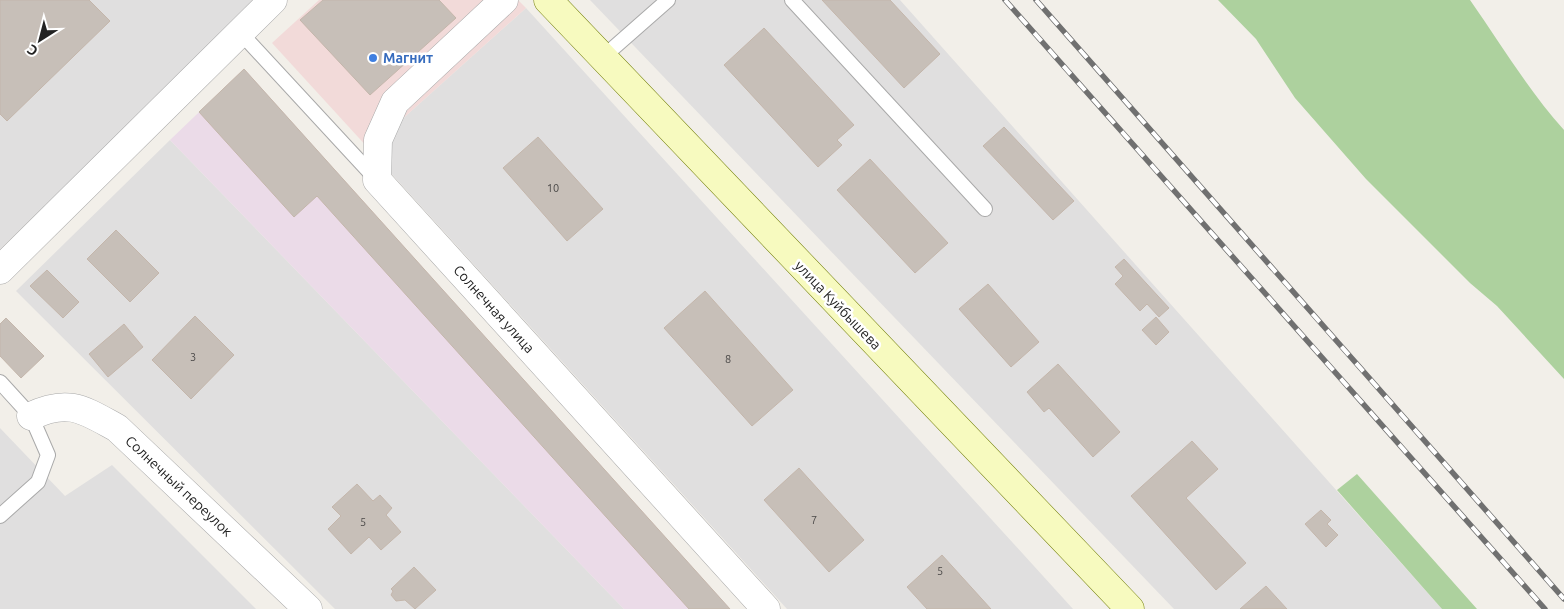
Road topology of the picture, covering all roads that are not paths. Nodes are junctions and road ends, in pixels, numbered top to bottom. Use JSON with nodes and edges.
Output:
{"nodes":[{"id":1,"x":273,"y":0,"type":"edge"},
{"id":2,"x":504,"y":0,"type":"edge"},
{"id":3,"x":548,"y":0,"type":"edge"},
{"id":4,"x":668,"y":0,"type":"edge"},
{"id":5,"x":792,"y":0,"type":"edge"},
{"id":6,"x":239,"y":31,"type":"junction"},
{"id":7,"x":602,"y":58,"type":"junction"},
{"id":8,"x":377,"y":180,"type":"junction"},
{"id":9,"x":985,"y":209,"type":"dead end"},
{"id":10,"x":0,"y":270,"type":"edge"},
{"id":11,"x":0,"y":382,"type":"edge"},
{"id":12,"x":31,"y":416,"type":"junction"},
{"id":13,"x":0,"y":516,"type":"edge"},
{"id":14,"x":308,"y":609,"type":"edge"},
{"id":15,"x":766,"y":609,"type":"edge"},
{"id":16,"x":1130,"y":609,"type":"edge"}],
"edges":[{"from":1,"to":6,"type":"street"},
{"from":2,"to":8,"type":"street"},
{"from":3,"to":7,"type":"street","name":"улица Куйбышева"},
{"from":4,"to":7,"type":"lane"},
{"from":5,"to":9,"type":"lane"},
{"from":6,"to":8,"type":"lane"},
{"from":6,"to":10,"type":"street"},
{"from":7,"to":16,"type":"street","name":"улица Куйбышева"},
{"from":8,"to":15,"type":"street","name":"Солнечная улица"},
{"from":11,"to":12,"type":"lane"},
{"from":12,"to":13,"type":"lane"},
{"from":12,"to":14,"type":"street","name":"Солнечный переулок"}]}
